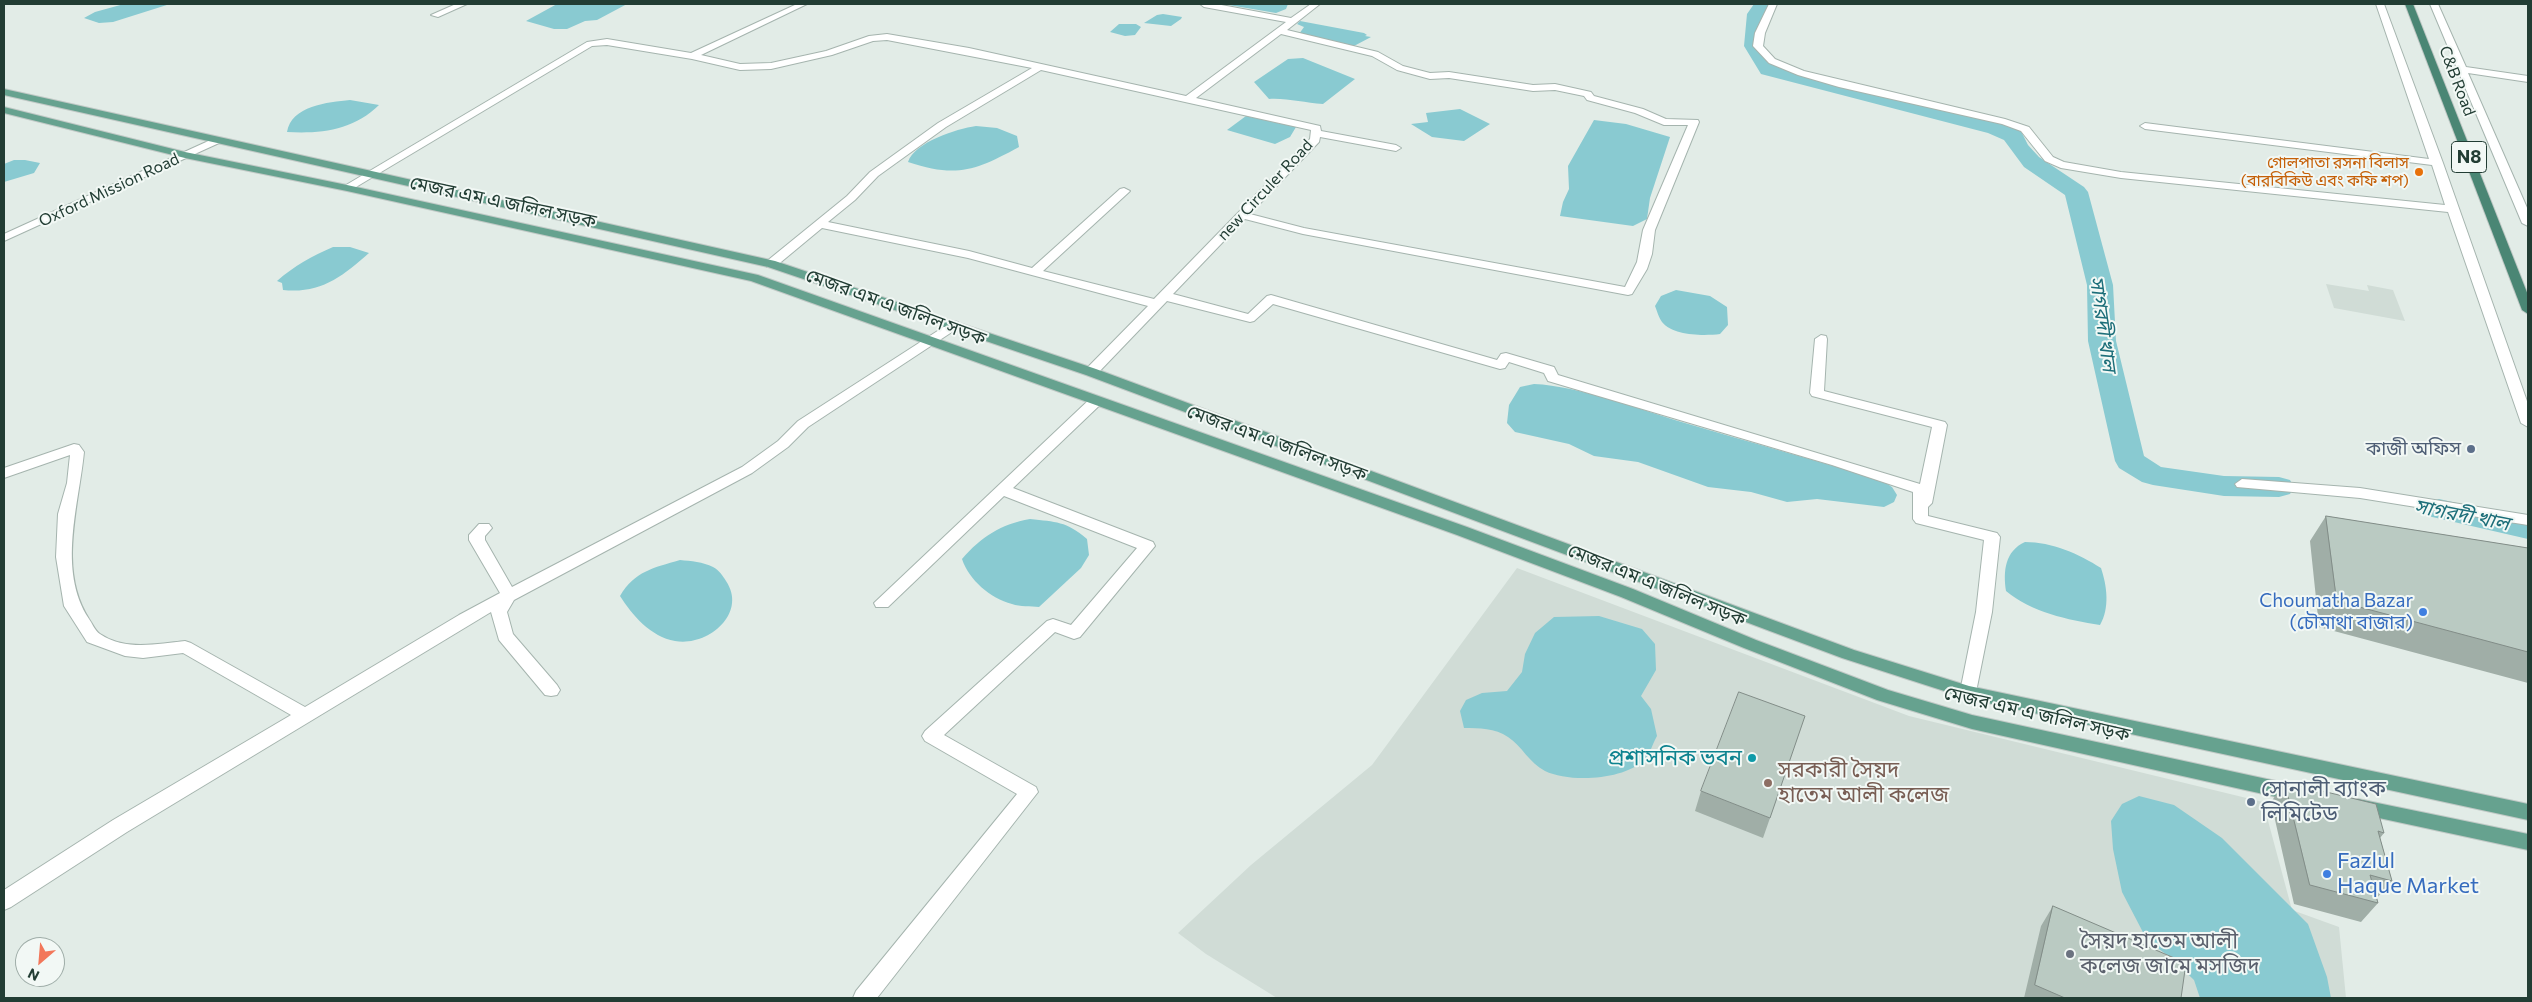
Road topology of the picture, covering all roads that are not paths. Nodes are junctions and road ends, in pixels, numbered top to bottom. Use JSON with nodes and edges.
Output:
{"nodes":[{"id":1,"x":463,"y":4,"type":"edge"},
{"id":2,"x":803,"y":4,"type":"edge"},
{"id":3,"x":1204,"y":4,"type":"edge"},
{"id":4,"x":1316,"y":4,"type":"edge"},
{"id":5,"x":1772,"y":4,"type":"edge"},
{"id":6,"x":2380,"y":4,"type":"edge"},
{"id":7,"x":2409,"y":4,"type":"edge"},
{"id":8,"x":2434,"y":4,"type":"edge"},
{"id":9,"x":435,"y":15,"type":"dead end"},
{"id":10,"x":1293,"y":21,"type":"junction"},
{"id":11,"x":1279,"y":31,"type":"junction"},
{"id":12,"x":692,"y":56,"type":"junction"},
{"id":13,"x":1041,"y":66,"type":"junction"},
{"id":14,"x":2461,"y":69,"type":"junction"},
{"id":15,"x":2528,"y":79,"type":"edge"},
{"id":16,"x":4,"y":92,"type":"edge"},
{"id":17,"x":1188,"y":99,"type":"junction"},
{"id":18,"x":4,"y":110,"type":"edge"},
{"id":19,"x":2145,"y":126,"type":"dead end"},
{"id":20,"x":1315,"y":133,"type":"junction"},
{"id":21,"x":215,"y":141,"type":"junction"},
{"id":22,"x":1396,"y":148,"type":"dead end"},
{"id":23,"x":186,"y":155,"type":"junction"},
{"id":24,"x":2438,"y":163,"type":"junction"},
{"id":25,"x":370,"y":174,"type":"junction"},
{"id":26,"x":348,"y":188,"type":"junction"},
{"id":27,"x":1124,"y":191,"type":"dead end"},
{"id":28,"x":2454,"y":209,"type":"junction"},
{"id":29,"x":1242,"y":215,"type":"junction"},
{"id":30,"x":2528,"y":223,"type":"edge"},
{"id":31,"x":819,"y":224,"type":"junction"},
{"id":32,"x":4,"y":238,"type":"edge"},
{"id":33,"x":771,"y":264,"type":"junction"},
{"id":34,"x":1035,"y":271,"type":"junction"},
{"id":35,"x":1160,"y":300,"type":"junction"},
{"id":36,"x":2528,"y":310,"type":"edge"},
{"id":37,"x":953,"y":325,"type":"junction"},
{"id":38,"x":1821,"y":339,"type":"dead end"},
{"id":39,"x":931,"y":340,"type":"junction"},
{"id":40,"x":1091,"y":372,"type":"junction"},
{"id":41,"x":1097,"y":400,"type":"junction"},
{"id":42,"x":2528,"y":423,"type":"edge"},
{"id":43,"x":4,"y":473,"type":"edge"},
{"id":44,"x":2242,"y":484,"type":"dead end"},
{"id":45,"x":1001,"y":489,"type":"junction"},
{"id":46,"x":1921,"y":519,"type":"junction"},
{"id":47,"x":2528,"y":520,"type":"edge"},
{"id":48,"x":484,"y":528,"type":"dead end"},
{"id":49,"x":509,"y":595,"type":"junction"},
{"id":50,"x":882,"y":603,"type":"dead end"},
{"id":51,"x":552,"y":690,"type":"dead end"},
{"id":52,"x":1969,"y":692,"type":"junction"},
{"id":53,"x":305,"y":715,"type":"junction"},
{"id":54,"x":2316,"y":798,"type":"edge"},
{"id":55,"x":2345,"y":804,"type":"edge"},
{"id":56,"x":2528,"y":812,"type":"edge"},
{"id":57,"x":2528,"y":842,"type":"edge"},
{"id":58,"x":4,"y":902,"type":"edge"},
{"id":59,"x":864,"y":998,"type":"edge"}],
"edges":[{"from":1,"to":9,"type":"street"},
{"from":2,"to":12,"type":"street"},
{"from":3,"to":10,"type":"street"},
{"from":4,"to":10,"type":"street"},
{"from":5,"to":28,"type":"street"},
{"from":6,"to":24,"type":"street"},
{"from":7,"to":36,"type":"highway","name":"C&B Road","number":"N8"},
{"from":8,"to":14,"type":"street"},
{"from":10,"to":11,"type":"street"},
{"from":11,"to":17,"type":"street"},
{"from":11,"to":29,"type":"street"},
{"from":12,"to":13,"type":"street"},
{"from":12,"to":25,"type":"street"},
{"from":13,"to":17,"type":"street"},
{"from":13,"to":31,"type":"street"},
{"from":14,"to":15,"type":"street"},
{"from":14,"to":30,"type":"street"},
{"from":16,"to":21,"type":"main road","name":"মেজর এম এ জলিল সড়ক"},
{"from":17,"to":20,"type":"street","name":"new Circuler Road"},
{"from":18,"to":23,"type":"main road","name":"মেজর এম এ জলিল সড়ক"},
{"from":19,"to":24,"type":"street"},
{"from":20,"to":22,"type":"street"},
{"from":20,"to":29,"type":"street","name":"new Circuler Road"},
{"from":21,"to":23,"type":"street","name":"Oxford Mission Road"},
{"from":21,"to":25,"type":"main road","name":"মেজর এম এ জলিল সড়ক"},
{"from":23,"to":26,"type":"main road","name":"মেজর এম এ জলিল সড়ক"},
{"from":23,"to":32,"type":"street","name":"Oxford Mission Road"},
{"from":24,"to":28,"type":"street"},
{"from":25,"to":26,"type":"street"},
{"from":25,"to":33,"type":"main road","name":"মেজর এম এ জলিল সড়ক"},
{"from":26,"to":39,"type":"main road","name":"মেজর এম এ জলিল সড়ক"},
{"from":27,"to":34,"type":"street"},
{"from":28,"to":42,"type":"street"},
{"from":29,"to":35,"type":"street","name":"new Circuler Road"},
{"from":31,"to":33,"type":"street"},
{"from":31,"to":34,"type":"street"},
{"from":33,"to":37,"type":"main road","name":"মেজর এম এ জলিল সড়ক"},
{"from":34,"to":35,"type":"street"},
{"from":35,"to":40,"type":"street","name":"new Circuler Road"},
{"from":35,"to":46,"type":"street"},
{"from":37,"to":39,"type":"street"},
{"from":37,"to":40,"type":"main road","name":"মেজর এম এ জলিল সড়ক"},
{"from":38,"to":46,"type":"street"},
{"from":39,"to":41,"type":"main road","name":"মেজর এম এ জলিল সড়ক"},
{"from":39,"to":49,"type":"street"},
{"from":40,"to":52,"type":"main road","name":"মেজর এম এ জলিল সড়ক"},
{"from":41,"to":45,"type":"street"},
{"from":41,"to":54,"type":"main road","name":"মেজর এম এ জলিল সড়ক"},
{"from":43,"to":53,"type":"street"},
{"from":44,"to":47,"type":"street"},
{"from":45,"to":50,"type":"street"},
{"from":45,"to":59,"type":"street"},
{"from":46,"to":52,"type":"street"},
{"from":48,"to":49,"type":"street"},
{"from":49,"to":51,"type":"street"},
{"from":49,"to":53,"type":"street"},
{"from":52,"to":56,"type":"main road","name":"মেজর এম এ জলিল সড়ক"},
{"from":53,"to":58,"type":"street"},
{"from":55,"to":57,"type":"main road"}]}
